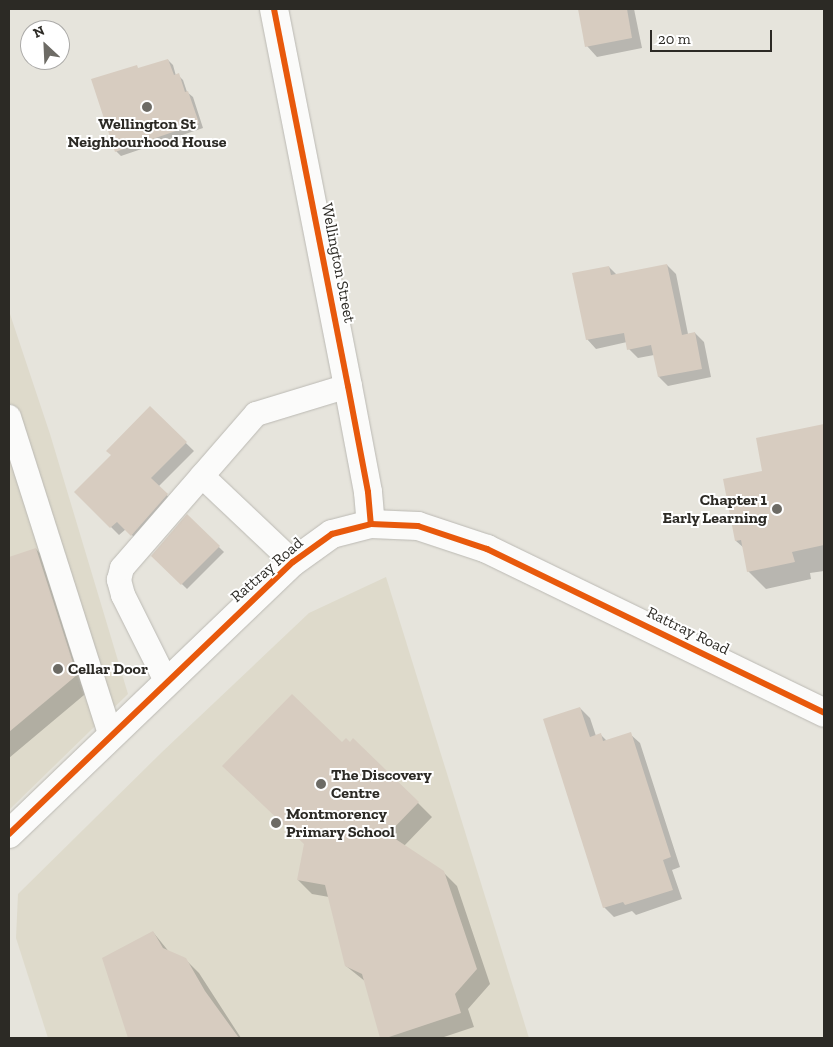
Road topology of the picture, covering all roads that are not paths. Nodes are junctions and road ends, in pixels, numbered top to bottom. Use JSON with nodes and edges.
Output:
{"nodes":[{"id":1,"x":274,"y":9,"type":"edge"},
{"id":2,"x":348,"y":386,"type":"junction"},
{"id":3,"x":9,"y":417,"type":"edge"},
{"id":4,"x":202,"y":476,"type":"junction"},
{"id":5,"x":371,"y":524,"type":"junction"},
{"id":6,"x":293,"y":562,"type":"junction"},
{"id":7,"x":166,"y":681,"type":"junction"},
{"id":8,"x":824,"y":713,"type":"edge"},
{"id":9,"x":111,"y":738,"type":"junction"},
{"id":10,"x":9,"y":834,"type":"edge"}],
"edges":[{"from":1,"to":2,"type":"street","name":"Wellington Street"},
{"from":2,"to":4,"type":"lane"},
{"from":2,"to":5,"type":"street","name":"Wellington Street"},
{"from":3,"to":9,"type":"lane"},
{"from":4,"to":6,"type":"lane"},
{"from":4,"to":7,"type":"lane"},
{"from":5,"to":6,"type":"street","name":"Rattray Road"},
{"from":5,"to":8,"type":"street","name":"Rattray Road"},
{"from":6,"to":7,"type":"street","name":"Rattray Road"},
{"from":7,"to":9,"type":"street","name":"Rattray Road"},
{"from":9,"to":10,"type":"street","name":"Rattray Road"}]}
